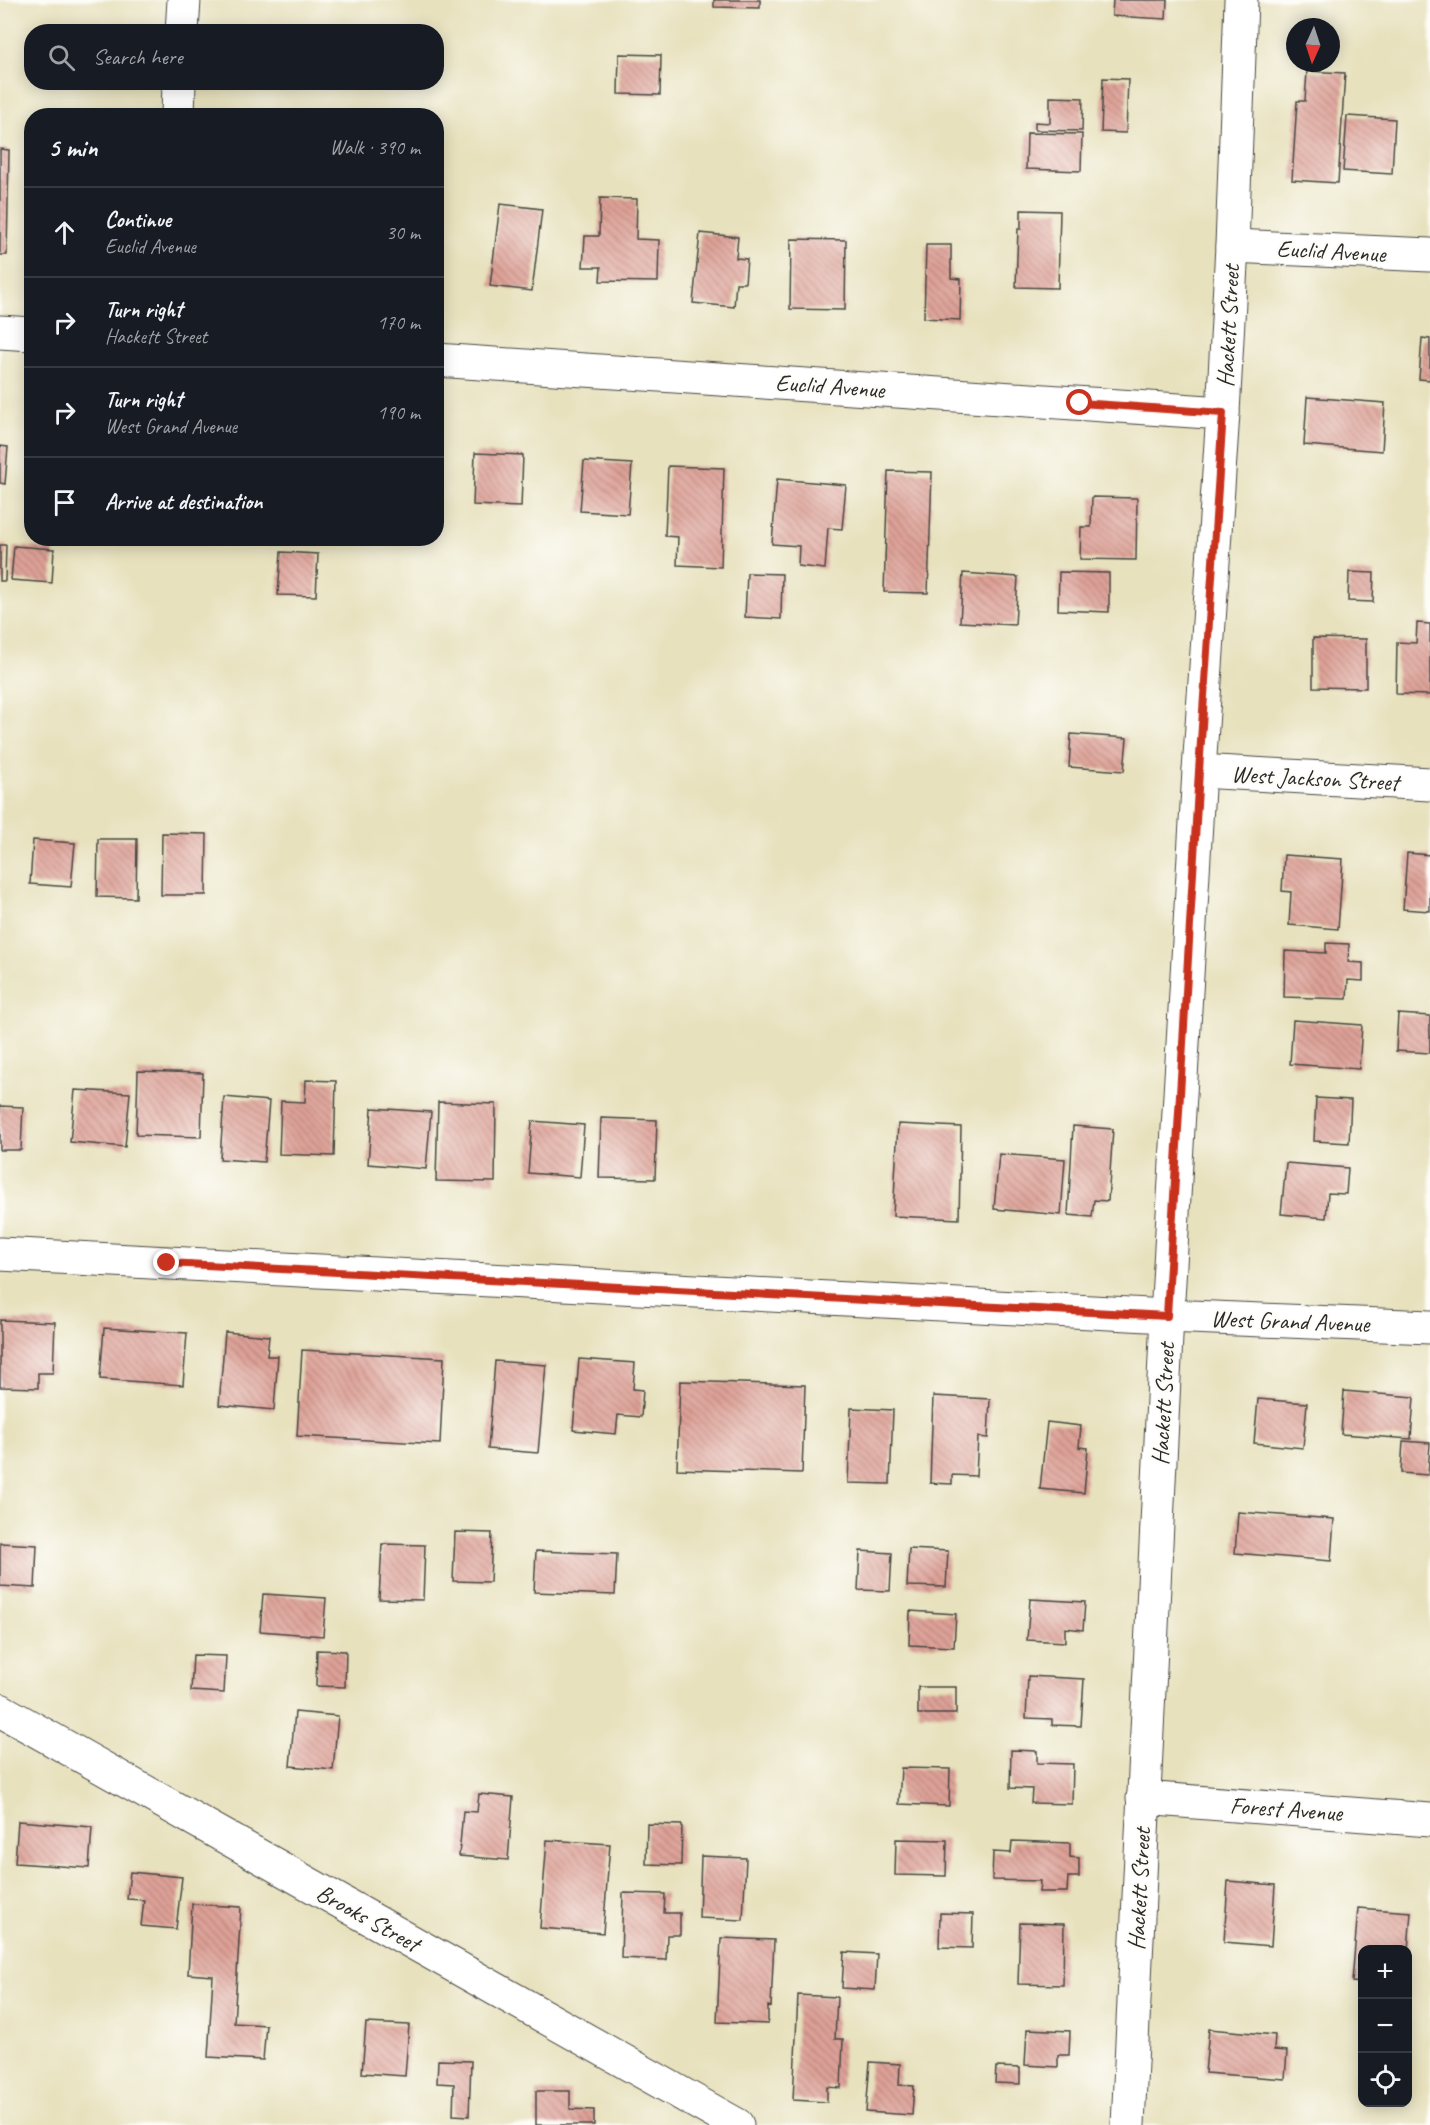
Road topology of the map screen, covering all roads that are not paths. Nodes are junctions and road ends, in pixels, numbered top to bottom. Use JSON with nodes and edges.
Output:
{"nodes":[{"id":1,"x":184,"y":0,"type":"edge"},
{"id":2,"x":1241,"y":0,"type":"edge"},
{"id":3,"x":182,"y":24,"type":"edge"},
{"id":4,"x":179,"y":90,"type":"edge"},
{"id":5,"x":178,"y":108,"type":"edge"},
{"id":6,"x":1232,"y":246,"type":"junction"},
{"id":7,"x":1430,"y":255,"type":"edge"},
{"id":8,"x":0,"y":332,"type":"edge"},
{"id":9,"x":24,"y":334,"type":"edge"},
{"id":10,"x":444,"y":361,"type":"edge"},
{"id":11,"x":1223,"y":413,"type":"junction"},
{"id":12,"x":1199,"y":771,"type":"junction"},
{"id":13,"x":1430,"y":784,"type":"edge"},
{"id":14,"x":0,"y":1254,"type":"edge"},
{"id":15,"x":1167,"y":1316,"type":"junction"},
{"id":16,"x":1430,"y":1327,"type":"edge"},
{"id":17,"x":0,"y":1710,"type":"edge"},
{"id":18,"x":1143,"y":1798,"type":"junction"},
{"id":19,"x":1430,"y":1820,"type":"edge"},
{"id":20,"x":736,"y":2125,"type":"edge"},
{"id":21,"x":1128,"y":2125,"type":"edge"}],
"edges":[{"from":1,"to":3,"type":"street"},
{"from":2,"to":6,"type":"street","name":"Hackett Street"},
{"from":4,"to":5,"type":"street"},
{"from":6,"to":7,"type":"street","name":"Euclid Avenue"},
{"from":6,"to":11,"type":"street","name":"Hackett Street"},
{"from":8,"to":9,"type":"street"},
{"from":10,"to":11,"type":"street","name":"Euclid Avenue"},
{"from":11,"to":12,"type":"street","name":"Hackett Street"},
{"from":12,"to":13,"type":"street","name":"West Jackson Street"},
{"from":12,"to":15,"type":"street","name":"Hackett Street"},
{"from":14,"to":15,"type":"street","name":"West Grand Avenue"},
{"from":15,"to":16,"type":"street","name":"West Grand Avenue"},
{"from":15,"to":18,"type":"street","name":"Hackett Street"},
{"from":17,"to":20,"type":"street","name":"Brooks Street"},
{"from":18,"to":19,"type":"street","name":"Forest Avenue"},
{"from":18,"to":21,"type":"street","name":"Hackett Street"}]}
